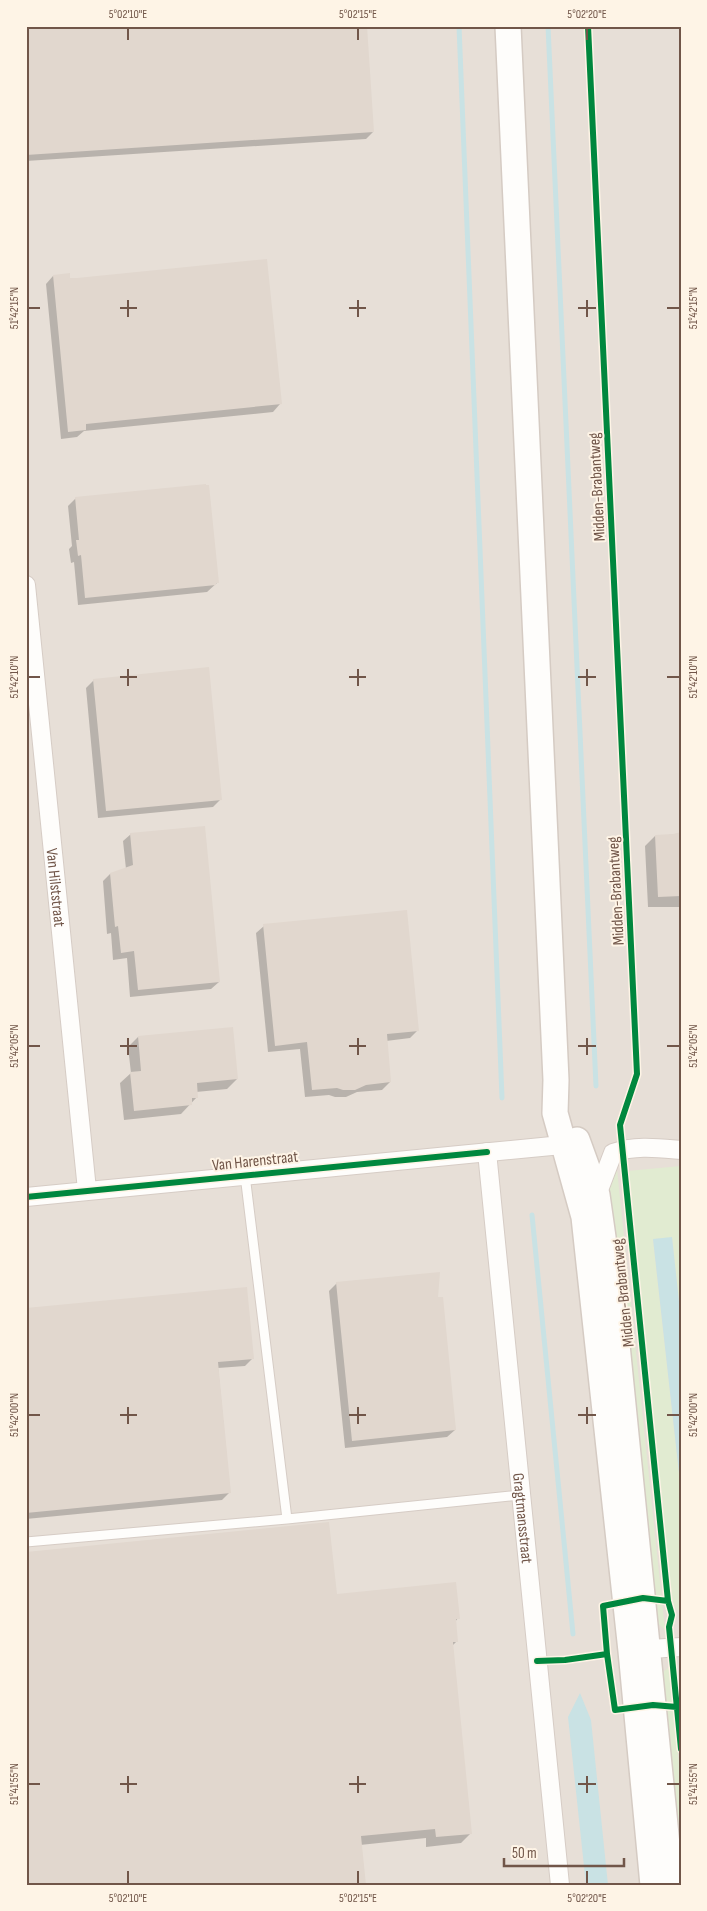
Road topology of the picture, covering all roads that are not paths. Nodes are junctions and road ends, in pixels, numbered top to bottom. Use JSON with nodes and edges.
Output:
{"nodes":[{"id":1,"x":508,"y":26,"type":"edge"},
{"id":2,"x":26,"y":585,"type":"edge"},
{"id":3,"x":570,"y":1142,"type":"junction"},
{"id":4,"x":681,"y":1150,"type":"edge"},
{"id":5,"x":487,"y":1152,"type":"junction"},
{"id":6,"x":245,"y":1175,"type":"junction"},
{"id":7,"x":87,"y":1190,"type":"junction"},
{"id":8,"x":597,"y":1195,"type":"junction"},
{"id":9,"x":26,"y":1197,"type":"edge"},
{"id":10,"x":520,"y":1494,"type":"junction"},
{"id":11,"x":287,"y":1519,"type":"junction"},
{"id":12,"x":26,"y":1542,"type":"edge"},
{"id":13,"x":681,"y":1647,"type":"edge"},
{"id":14,"x":639,"y":1650,"type":"junction"},
{"id":15,"x":560,"y":1885,"type":"edge"},
{"id":16,"x":653,"y":1885,"type":"edge"},
{"id":17,"x":671,"y":1885,"type":"edge"}],
"edges":[{"from":1,"to":3,"type":"street","name":"Midden-Brabantweg"},
{"from":2,"to":7,"type":"street","name":"Van Hilststraat"},
{"from":3,"to":5,"type":"street","name":"Van Harenstraat"},
{"from":3,"to":8,"type":"street","name":"Midden-Brabantweg"},
{"from":3,"to":14,"type":"street","name":"Midden-Brabantweg"},
{"from":4,"to":8,"type":"street"},
{"from":5,"to":6,"type":"street","name":"Van Harenstraat"},
{"from":5,"to":10,"type":"street","name":"Gragtmansstraat"},
{"from":6,"to":7,"type":"street","name":"Van Harenstraat"},
{"from":6,"to":11,"type":"lane"},
{"from":7,"to":9,"type":"street","name":"Van Harenstraat"},
{"from":8,"to":14,"type":"street","name":"Midden-Brabantweg"},
{"from":10,"to":11,"type":"lane"},
{"from":10,"to":15,"type":"street","name":"Gragtmansstraat"},
{"from":11,"to":12,"type":"lane"},
{"from":13,"to":14,"type":"street"},
{"from":14,"to":16,"type":"street","name":"Midden-Brabantweg"},
{"from":14,"to":17,"type":"street","name":"Midden-Brabantweg"}]}
